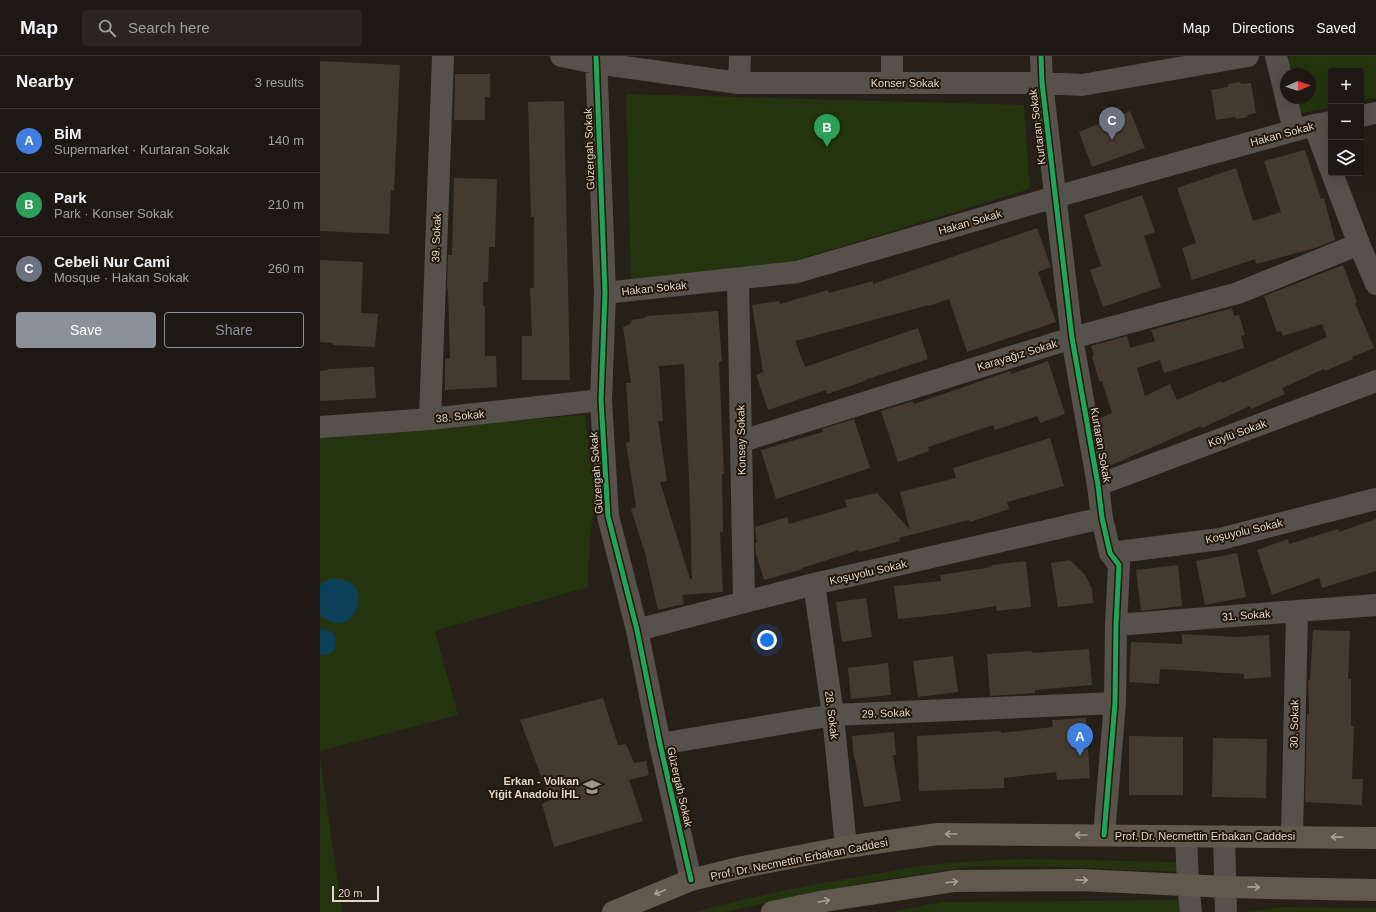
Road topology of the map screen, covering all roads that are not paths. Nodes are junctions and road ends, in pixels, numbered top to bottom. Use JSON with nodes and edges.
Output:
{"nodes":[{"id":1,"x":442,"y":56,"type":"edge"},
{"id":2,"x":561,"y":56,"type":"edge"},
{"id":3,"x":740,"y":56,"type":"edge"},
{"id":4,"x":892,"y":56,"type":"edge"},
{"id":5,"x":1041,"y":56,"type":"edge"},
{"id":6,"x":1248,"y":56,"type":"edge"},
{"id":7,"x":1276,"y":56,"type":"edge"},
{"id":8,"x":596,"y":60,"type":"edge"},
{"id":9,"x":1280,"y":72,"type":"edge"},
{"id":10,"x":739,"y":83,"type":"junction"},
{"id":11,"x":892,"y":83,"type":"junction"},
{"id":12,"x":1042,"y":83,"type":"junction"},
{"id":13,"x":1293,"y":104,"type":"edge"},
{"id":14,"x":1376,"y":113,"type":"edge"},
{"id":15,"x":1364,"y":115,"type":"edge"},
{"id":16,"x":1313,"y":126,"type":"edge"},
{"id":17,"x":1328,"y":162,"type":"edge"},
{"id":18,"x":1334,"y":176,"type":"edge"},
{"id":19,"x":1055,"y":197,"type":"junction"},
{"id":20,"x":1359,"y":244,"type":"junction"},
{"id":21,"x":738,"y":278,"type":"junction"},
{"id":22,"x":1376,"y":284,"type":"edge"},
{"id":23,"x":605,"y":293,"type":"junction"},
{"id":24,"x":1072,"y":338,"type":"junction"},
{"id":25,"x":1376,"y":381,"type":"edge"},
{"id":26,"x":600,"y":400,"type":"junction"},
{"id":27,"x":430,"y":419,"type":"junction"},
{"id":28,"x":320,"y":427,"type":"edge"},
{"id":29,"x":742,"y":441,"type":"junction"},
{"id":30,"x":1098,"y":485,"type":"junction"},
{"id":31,"x":1376,"y":498,"type":"edge"},
{"id":32,"x":1102,"y":518,"type":"junction"},
{"id":33,"x":1110,"y":553,"type":"junction"},
{"id":34,"x":814,"y":584,"type":"junction"},
{"id":35,"x":744,"y":602,"type":"junction"},
{"id":36,"x":1376,"y":605,"type":"edge"},
{"id":37,"x":1297,"y":612,"type":"junction"},
{"id":38,"x":1116,"y":625,"type":"junction"},
{"id":39,"x":637,"y":630,"type":"junction"},
{"id":40,"x":1115,"y":703,"type":"junction"},
{"id":41,"x":832,"y":715,"type":"junction"},
{"id":42,"x":660,"y":744,"type":"junction"},
{"id":43,"x":1104,"y":835,"type":"junction"},
{"id":44,"x":1186,"y":836,"type":"junction"},
{"id":45,"x":1224,"y":836,"type":"junction"},
{"id":46,"x":1292,"y":837,"type":"junction"},
{"id":47,"x":1376,"y":838,"type":"edge"},
{"id":48,"x":846,"y":847,"type":"junction"},
{"id":49,"x":691,"y":880,"type":"junction"},
{"id":50,"x":1188,"y":884,"type":"junction"},
{"id":51,"x":1226,"y":887,"type":"junction"},
{"id":52,"x":1376,"y":890,"type":"edge"},
{"id":53,"x":612,"y":912,"type":"edge"},
{"id":54,"x":772,"y":912,"type":"edge"},
{"id":55,"x":1191,"y":912,"type":"edge"},
{"id":56,"x":1226,"y":912,"type":"edge"}],
"edges":[{"from":1,"to":27,"type":"street","name":"39. Sokak"},
{"from":2,"to":8,"type":"street","name":"Konser Sokak"},
{"from":3,"to":10,"type":"street"},
{"from":4,"to":11,"type":"street"},
{"from":5,"to":12,"type":"street","name":"Kurtaran Sokak"},
{"from":6,"to":12,"type":"street","name":"Konser Sokak"},
{"from":7,"to":9,"type":"street"},
{"from":8,"to":10,"type":"street","name":"Konser Sokak"},
{"from":8,"to":23,"type":"street","name":"Güzergah Sokak"},
{"from":10,"to":11,"type":"street","name":"Konser Sokak"},
{"from":11,"to":12,"type":"street","name":"Konser Sokak"},
{"from":12,"to":19,"type":"street","name":"Kurtaran Sokak"},
{"from":13,"to":16,"type":"street"},
{"from":14,"to":15,"type":"street"},
{"from":16,"to":17,"type":"street"},
{"from":16,"to":19,"type":"street","name":"Hakan Sokak"},
{"from":18,"to":20,"type":"street"},
{"from":19,"to":21,"type":"street","name":"Hakan Sokak"},
{"from":19,"to":24,"type":"street","name":"Kurtaran Sokak"},
{"from":20,"to":22,"type":"street"},
{"from":20,"to":24,"type":"street","name":"Karayağız Sokak"},
{"from":21,"to":23,"type":"street","name":"Hakan Sokak"},
{"from":21,"to":29,"type":"street","name":"Konsey Sokak"},
{"from":23,"to":26,"type":"street","name":"Güzergah Sokak"},
{"from":24,"to":29,"type":"street","name":"Karayağız Sokak"},
{"from":24,"to":30,"type":"street","name":"Kurtaran Sokak"},
{"from":25,"to":30,"type":"street","name":"Köylü Sokak"},
{"from":26,"to":27,"type":"street","name":"38. Sokak"},
{"from":26,"to":39,"type":"street","name":"Güzergah Sokak"},
{"from":27,"to":28,"type":"street","name":"38. Sokak"},
{"from":29,"to":35,"type":"street","name":"Konsey Sokak"},
{"from":30,"to":32,"type":"street","name":"Kurtaran Sokak"},
{"from":31,"to":33,"type":"street","name":"Koşuyolu Sokak"},
{"from":32,"to":33,"type":"street","name":"Kurtaran Sokak"},
{"from":32,"to":34,"type":"street","name":"Koşuyolu Sokak"},
{"from":33,"to":38,"type":"street","name":"Kurtaran Sokak"},
{"from":34,"to":35,"type":"street","name":"Koşuyolu Sokak"},
{"from":34,"to":41,"type":"street","name":"28. Sokak"},
{"from":35,"to":39,"type":"street","name":"Koşuyolu Sokak"},
{"from":36,"to":37,"type":"street","name":"31. Sokak"},
{"from":37,"to":38,"type":"street","name":"31. Sokak"},
{"from":37,"to":46,"type":"street","name":"30. Sokak"},
{"from":38,"to":40,"type":"street","name":"Kurtaran Sokak"},
{"from":39,"to":42,"type":"street","name":"Güzergah Sokak"},
{"from":40,"to":41,"type":"street","name":"29. Sokak"},
{"from":40,"to":43,"type":"street","name":"Kurtaran Sokak"},
{"from":41,"to":42,"type":"street","name":"29. Sokak"},
{"from":41,"to":48,"type":"street","name":"28. Sokak"},
{"from":42,"to":49,"type":"street","name":"Güzergah Sokak"},
{"from":43,"to":44,"type":"main road","name":"Prof. Dr. Necmettin Erbakan Caddesi"},
{"from":43,"to":48,"type":"main road","name":"Prof. Dr. Necmettin Erbakan Caddesi","one_way":true},
{"from":44,"to":45,"type":"main road","name":"Prof. Dr. Necmettin Erbakan Caddesi"},
{"from":44,"to":50,"type":"street"},
{"from":45,"to":46,"type":"main road","name":"Prof. Dr. Necmettin Erbakan Caddesi"},
{"from":45,"to":51,"type":"street"},
{"from":47,"to":46,"type":"main road","name":"Prof. Dr. Necmettin Erbakan Caddesi","one_way":true},
{"from":48,"to":49,"type":"main road","name":"Prof. Dr. Necmettin Erbakan Caddesi"},
{"from":49,"to":53,"type":"main road","name":"Prof. Dr. Necmettin Erbakan Caddesi","one_way":true},
{"from":50,"to":51,"type":"main road"},
{"from":54,"to":50,"type":"main road","one_way":true},
{"from":50,"to":55,"type":"street"},
{"from":51,"to":52,"type":"main road","one_way":true},
{"from":51,"to":56,"type":"street"}]}
